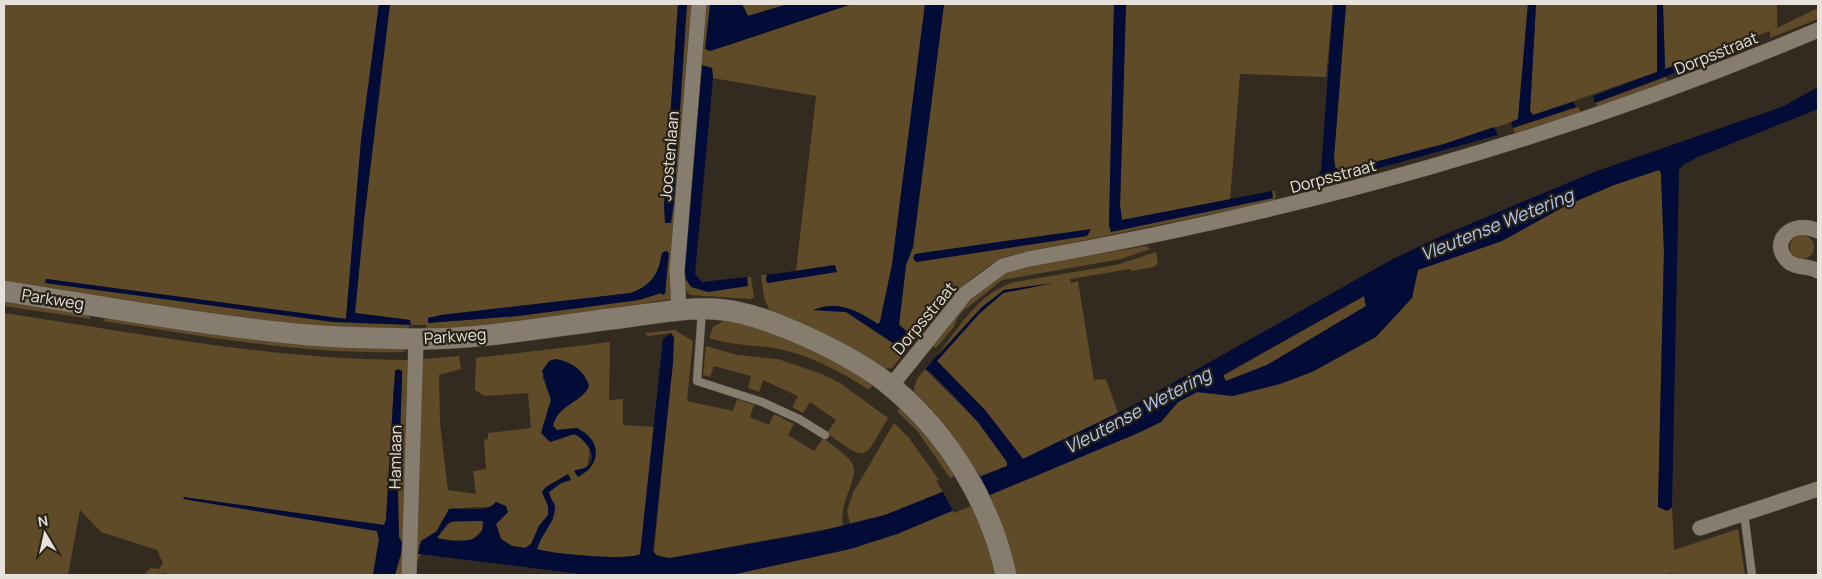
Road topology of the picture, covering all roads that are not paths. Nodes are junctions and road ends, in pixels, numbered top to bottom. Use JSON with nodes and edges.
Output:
{"nodes":[{"id":1,"x":699,"y":4,"type":"edge"},
{"id":2,"x":1818,"y":30,"type":"edge"},
{"id":3,"x":1818,"y":231,"type":"edge"},
{"id":4,"x":1818,"y":271,"type":"edge"},
{"id":5,"x":4,"y":291,"type":"edge"},
{"id":6,"x":678,"y":310,"type":"junction"},
{"id":7,"x":702,"y":310,"type":"junction"},
{"id":8,"x":416,"y":339,"type":"junction"},
{"id":9,"x":891,"y":386,"type":"junction"},
{"id":10,"x":825,"y":436,"type":"dead end"},
{"id":11,"x":1818,"y":489,"type":"edge"},
{"id":12,"x":1744,"y":513,"type":"junction"},
{"id":13,"x":1700,"y":528,"type":"dead end"},
{"id":14,"x":409,"y":575,"type":"edge"},
{"id":15,"x":1006,"y":575,"type":"edge"},
{"id":16,"x":1752,"y":575,"type":"edge"}],
"edges":[{"from":1,"to":6,"type":"street","name":"Joostenlaan"},
{"from":2,"to":9,"type":"street","name":"Dorpsstraat"},
{"from":3,"to":4,"type":"street"},
{"from":5,"to":8,"type":"street","name":"Parkweg"},
{"from":6,"to":7,"type":"street","name":"Parkweg"},
{"from":6,"to":8,"type":"street","name":"Parkweg"},
{"from":7,"to":9,"type":"street","name":"Parkweg"},
{"from":7,"to":10,"type":"lane"},
{"from":8,"to":14,"type":"street","name":"Hamlaan"},
{"from":9,"to":15,"type":"street","name":"Parkweg"},
{"from":11,"to":12,"type":"street"},
{"from":12,"to":13,"type":"street"},
{"from":12,"to":16,"type":"lane"}]}
